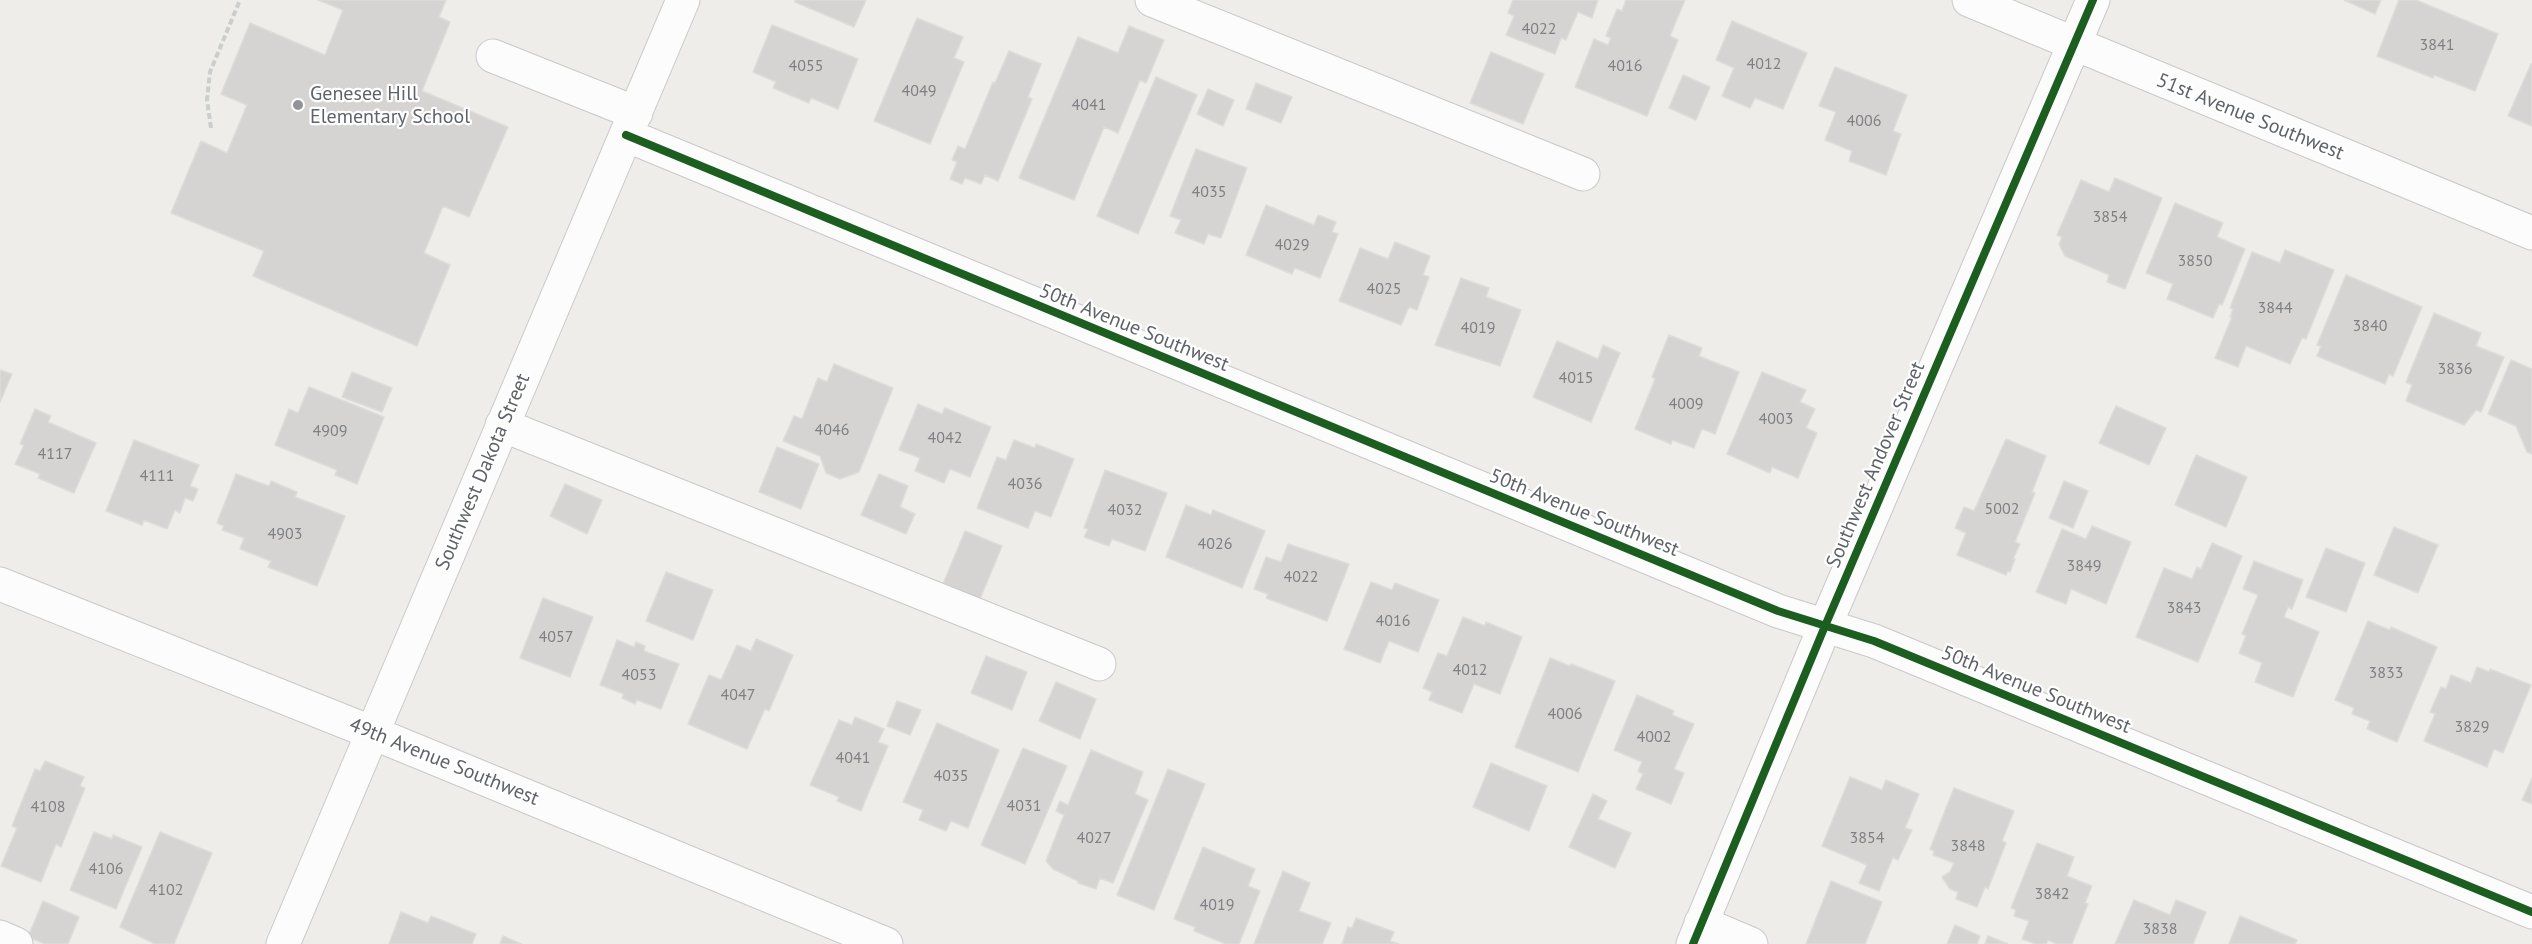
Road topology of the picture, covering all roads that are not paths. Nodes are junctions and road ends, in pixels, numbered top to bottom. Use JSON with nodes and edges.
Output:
{"nodes":[{"id":1,"x":683,"y":0,"type":"edge"},
{"id":2,"x":1152,"y":0,"type":"edge"},
{"id":3,"x":1969,"y":0,"type":"edge"},
{"id":4,"x":2093,"y":0,"type":"edge"},
{"id":5,"x":2074,"y":44,"type":"junction"},
{"id":6,"x":493,"y":56,"type":"dead end"},
{"id":7,"x":631,"y":124,"type":"junction"},
{"id":8,"x":1583,"y":174,"type":"dead end"},
{"id":9,"x":2532,"y":233,"type":"edge"},
{"id":10,"x":502,"y":425,"type":"junction"},
{"id":11,"x":0,"y":584,"type":"edge"},
{"id":12,"x":1825,"y":626,"type":"junction"},
{"id":13,"x":1099,"y":664,"type":"dead end"},
{"id":14,"x":373,"y":733,"type":"junction"},
{"id":15,"x":2532,"y":912,"type":"edge"},
{"id":16,"x":1697,"y":934,"type":"edge"},
{"id":17,"x":0,"y":937,"type":"edge"},
{"id":18,"x":16,"y":944,"type":"edge"},
{"id":19,"x":283,"y":944,"type":"edge"},
{"id":20,"x":886,"y":944,"type":"edge"},
{"id":21,"x":1751,"y":944,"type":"edge"}],
"edges":[{"from":1,"to":7,"type":"street","name":"Southwest Dakota Street"},
{"from":2,"to":8,"type":"street"},
{"from":3,"to":5,"type":"street","name":"51st Avenue Southwest"},
{"from":4,"to":5,"type":"street","name":"Southwest Andover Street"},
{"from":5,"to":9,"type":"street","name":"51st Avenue Southwest"},
{"from":5,"to":12,"type":"street","name":"Southwest Andover Street"},
{"from":6,"to":7,"type":"street","name":"50th Avenue Southwest"},
{"from":7,"to":10,"type":"street","name":"Southwest Dakota Street"},
{"from":7,"to":12,"type":"street","name":"50th Avenue Southwest"},
{"from":10,"to":13,"type":"street"},
{"from":10,"to":14,"type":"street","name":"Southwest Dakota Street"},
{"from":11,"to":14,"type":"street","name":"49th Avenue Southwest"},
{"from":12,"to":15,"type":"street","name":"50th Avenue Southwest"},
{"from":12,"to":16,"type":"street","name":"Southwest Andover Street"},
{"from":14,"to":19,"type":"street","name":"Southwest Dakota Street"},
{"from":14,"to":20,"type":"street","name":"49th Avenue Southwest"},
{"from":16,"to":21,"type":"street"},
{"from":17,"to":18,"type":"street"}]}
